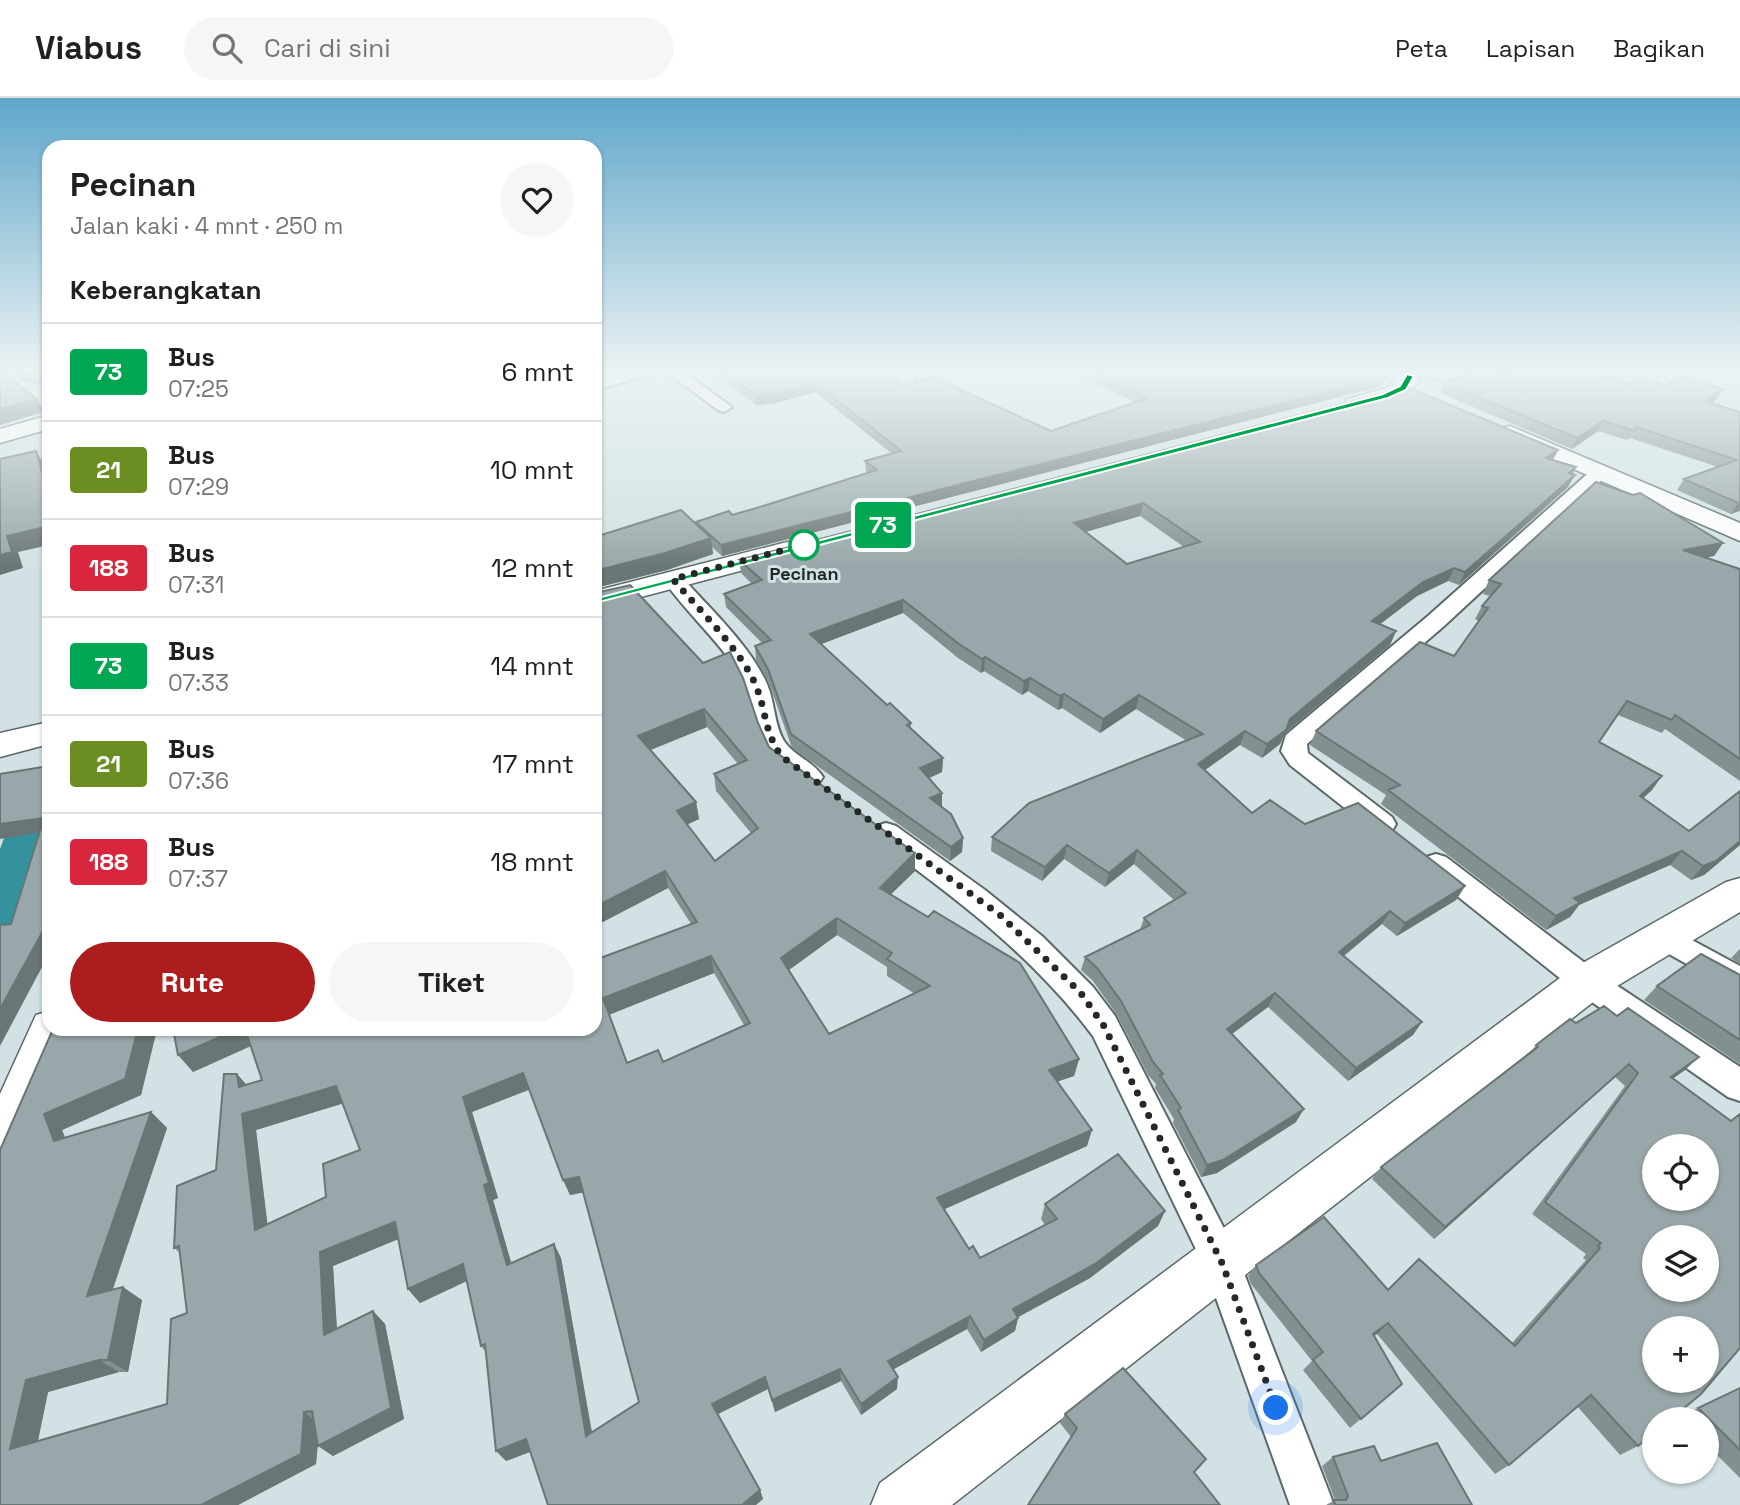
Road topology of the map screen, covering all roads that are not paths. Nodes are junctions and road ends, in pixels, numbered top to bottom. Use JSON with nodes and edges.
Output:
{"nodes":[{"id":1,"x":1520,"y":438,"type":"edge"},
{"id":2,"x":1600,"y":472,"type":"junction"},
{"id":3,"x":1740,"y":533,"type":"edge"},
{"id":4,"x":808,"y":544,"type":"edge"},
{"id":5,"x":673,"y":579,"type":"junction"},
{"id":6,"x":602,"y":598,"type":"edge"},
{"id":7,"x":42,"y":735,"type":"edge"},
{"id":8,"x":0,"y":745,"type":"edge"},
{"id":9,"x":836,"y":796,"type":"edge"},
{"id":10,"x":869,"y":820,"type":"edge"},
{"id":11,"x":1740,"y":893,"type":"edge"},
{"id":12,"x":1664,"y":937,"type":"junction"},
{"id":13,"x":1740,"y":981,"type":"edge"},
{"id":14,"x":1587,"y":982,"type":"junction"},
{"id":15,"x":49,"y":1036,"type":"edge"},
{"id":16,"x":1740,"y":1086,"type":"edge"},
{"id":17,"x":0,"y":1149,"type":"edge"},
{"id":18,"x":1222,"y":1263,"type":"junction"},
{"id":19,"x":902,"y":1505,"type":"edge"},
{"id":20,"x":1312,"y":1505,"type":"edge"}],
"edges":[{"from":1,"to":2,"type":"street"},
{"from":2,"to":3,"type":"street"},
{"from":2,"to":14,"type":"street"},
{"from":4,"to":5,"type":"street"},
{"from":5,"to":6,"type":"street"},
{"from":5,"to":9,"type":"street"},
{"from":7,"to":8,"type":"street"},
{"from":10,"to":18,"type":"street"},
{"from":11,"to":12,"type":"street"},
{"from":12,"to":13,"type":"street"},
{"from":12,"to":14,"type":"street"},
{"from":14,"to":16,"type":"street"},
{"from":14,"to":18,"type":"street"},
{"from":15,"to":17,"type":"street"},
{"from":18,"to":19,"type":"street"},
{"from":18,"to":20,"type":"street"}]}
